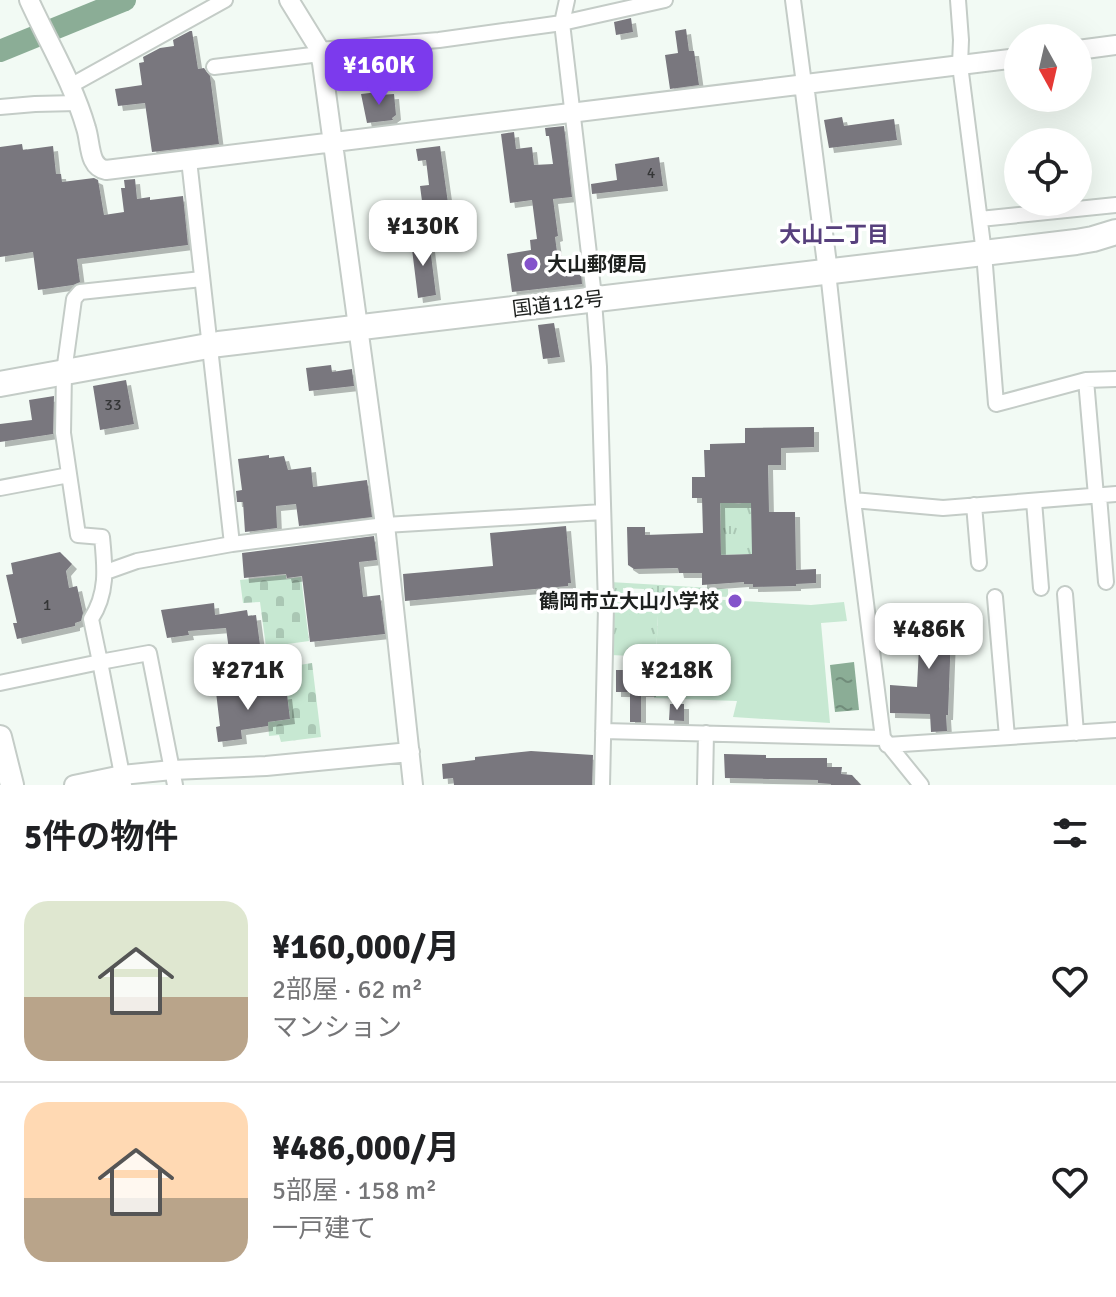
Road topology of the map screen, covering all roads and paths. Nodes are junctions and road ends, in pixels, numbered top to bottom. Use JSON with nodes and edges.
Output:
{"nodes":[{"id":1,"x":225,"y":0,"type":"edge"},
{"id":2,"x":289,"y":0,"type":"edge"},
{"id":3,"x":567,"y":0,"type":"edge"},
{"id":4,"x":665,"y":0,"type":"edge"},
{"id":5,"x":793,"y":0,"type":"edge"},
{"id":6,"x":958,"y":0,"type":"edge"},
{"id":7,"x":30,"y":2,"type":"edge"},
{"id":8,"x":562,"y":23,"type":"junction"},
{"id":9,"x":1116,"y":45,"type":"edge"},
{"id":10,"x":1092,"y":48,"type":"edge"},
{"id":11,"x":320,"y":52,"type":"junction"},
{"id":12,"x":1004,"y":60,"type":"edge"},
{"id":13,"x":960,"y":65,"type":"junction"},
{"id":14,"x":214,"y":67,"type":"dead end"},
{"id":15,"x":804,"y":84,"type":"junction"},
{"id":16,"x":72,"y":90,"type":"junction"},
{"id":17,"x":0,"y":107,"type":"edge"},
{"id":18,"x":573,"y":113,"type":"junction"},
{"id":19,"x":331,"y":141,"type":"junction"},
{"id":20,"x":189,"y":160,"type":"junction"},
{"id":21,"x":1116,"y":205,"type":"edge"},
{"id":22,"x":980,"y":219,"type":"junction"},
{"id":23,"x":1116,"y":232,"type":"edge"},
{"id":24,"x":984,"y":253,"type":"junction"},
{"id":25,"x":828,"y":272,"type":"junction"},
{"id":26,"x":202,"y":279,"type":"junction"},
{"id":27,"x":594,"y":300,"type":"junction"},
{"id":28,"x":357,"y":327,"type":"junction"},
{"id":29,"x":209,"y":346,"type":"junction"},
{"id":30,"x":64,"y":372,"type":"junction"},
{"id":31,"x":1116,"y":379,"type":"edge"},
{"id":32,"x":1086,"y":380,"type":"junction"},
{"id":33,"x":0,"y":384,"type":"edge"},
{"id":34,"x":69,"y":475,"type":"junction"},
{"id":35,"x":0,"y":488,"type":"edge"},
{"id":36,"x":1116,"y":494,"type":"edge"},
{"id":37,"x":1097,"y":496,"type":"junction"},
{"id":38,"x":853,"y":500,"type":"junction"},
{"id":39,"x":1034,"y":501,"type":"junction"},
{"id":40,"x":974,"y":505,"type":"junction"},
{"id":41,"x":603,"y":512,"type":"junction"},
{"id":42,"x":385,"y":525,"type":"junction"},
{"id":43,"x":232,"y":544,"type":"junction"},
{"id":44,"x":979,"y":563,"type":"dead end"},
{"id":45,"x":106,"y":572,"type":"junction"},
{"id":46,"x":1106,"y":582,"type":"dead end"},
{"id":47,"x":1041,"y":588,"type":"dead end"},
{"id":48,"x":1065,"y":594,"type":"dead end"},
{"id":49,"x":995,"y":597,"type":"dead end"},
{"id":50,"x":100,"y":662,"type":"junction"},
{"id":51,"x":0,"y":683,"type":"edge"},
{"id":52,"x":1116,"y":730,"type":"edge"},
{"id":53,"x":603,"y":731,"type":"junction"},
{"id":54,"x":706,"y":733,"type":"junction"},
{"id":55,"x":1076,"y":733,"type":"junction"},
{"id":56,"x":0,"y":737,"type":"edge"},
{"id":57,"x":1007,"y":737,"type":"junction"},
{"id":58,"x":885,"y":742,"type":"junction"},
{"id":59,"x":410,"y":752,"type":"junction"},
{"id":60,"x":174,"y":778,"type":"edge"},
{"id":61,"x":123,"y":780,"type":"edge"},
{"id":62,"x":12,"y":785,"type":"edge"},
{"id":63,"x":74,"y":785,"type":"edge"},
{"id":64,"x":413,"y":785,"type":"edge"},
{"id":65,"x":602,"y":785,"type":"edge"},
{"id":66,"x":705,"y":785,"type":"edge"},
{"id":67,"x":921,"y":785,"type":"edge"}],
"edges":[{"from":1,"to":16,"type":"street"},
{"from":2,"to":11,"type":"street"},
{"from":3,"to":8,"type":"street"},
{"from":4,"to":8,"type":"street"},
{"from":5,"to":15,"type":"street"},
{"from":6,"to":13,"type":"street"},
{"from":7,"to":16,"type":"street"},
{"from":8,"to":11,"type":"street"},
{"from":8,"to":18,"type":"street"},
{"from":9,"to":10,"type":"street"},
{"from":11,"to":14,"type":"street"},
{"from":11,"to":19,"type":"street"},
{"from":12,"to":13,"type":"street"},
{"from":13,"to":15,"type":"street"},
{"from":13,"to":22,"type":"street"},
{"from":15,"to":18,"type":"street"},
{"from":15,"to":25,"type":"street"},
{"from":16,"to":17,"type":"street"},
{"from":16,"to":20,"type":"street"},
{"from":18,"to":19,"type":"street"},
{"from":18,"to":27,"type":"street"},
{"from":19,"to":20,"type":"street"},
{"from":19,"to":28,"type":"street"},
{"from":20,"to":26,"type":"street"},
{"from":21,"to":22,"type":"street"},
{"from":22,"to":24,"type":"street"},
{"from":23,"to":24,"type":"highway","name":"国道112号"},
{"from":24,"to":25,"type":"highway","name":"国道112号"},
{"from":24,"to":32,"type":"street"},
{"from":25,"to":27,"type":"highway","name":"国道112号"},
{"from":25,"to":38,"type":"street"},
{"from":26,"to":29,"type":"street"},
{"from":26,"to":30,"type":"street"},
{"from":27,"to":28,"type":"highway","name":"国道112号"},
{"from":27,"to":41,"type":"street"},
{"from":28,"to":29,"type":"highway","name":"国道112号"},
{"from":28,"to":42,"type":"street"},
{"from":29,"to":30,"type":"highway","name":"国道112号"},
{"from":29,"to":43,"type":"street"},
{"from":30,"to":33,"type":"highway","name":"国道112号"},
{"from":30,"to":34,"type":"street"},
{"from":31,"to":32,"type":"street"},
{"from":32,"to":37,"type":"street"},
{"from":34,"to":35,"type":"street"},
{"from":34,"to":45,"type":"street"},
{"from":36,"to":37,"type":"street"},
{"from":37,"to":39,"type":"street"},
{"from":37,"to":46,"type":"street"},
{"from":38,"to":40,"type":"street"},
{"from":38,"to":58,"type":"street"},
{"from":39,"to":40,"type":"street"},
{"from":39,"to":47,"type":"street"},
{"from":40,"to":44,"type":"street"},
{"from":41,"to":42,"type":"street"},
{"from":41,"to":53,"type":"street"},
{"from":42,"to":43,"type":"street"},
{"from":42,"to":59,"type":"street"},
{"from":43,"to":45,"type":"street"},
{"from":45,"to":50,"type":"street"},
{"from":48,"to":55,"type":"street"},
{"from":49,"to":57,"type":"street"},
{"from":50,"to":51,"type":"street"},
{"from":50,"to":60,"type":"street"},
{"from":50,"to":61,"type":"street"},
{"from":52,"to":55,"type":"street"},
{"from":53,"to":54,"type":"street"},
{"from":53,"to":65,"type":"street"},
{"from":54,"to":58,"type":"street"},
{"from":54,"to":66,"type":"street"},
{"from":55,"to":57,"type":"street"},
{"from":56,"to":62,"type":"main road"},
{"from":57,"to":58,"type":"street"},
{"from":58,"to":67,"type":"street"},
{"from":59,"to":60,"type":"street"},
{"from":59,"to":64,"type":"street"},
{"from":60,"to":61,"type":"street"},
{"from":61,"to":63,"type":"street"}]}
